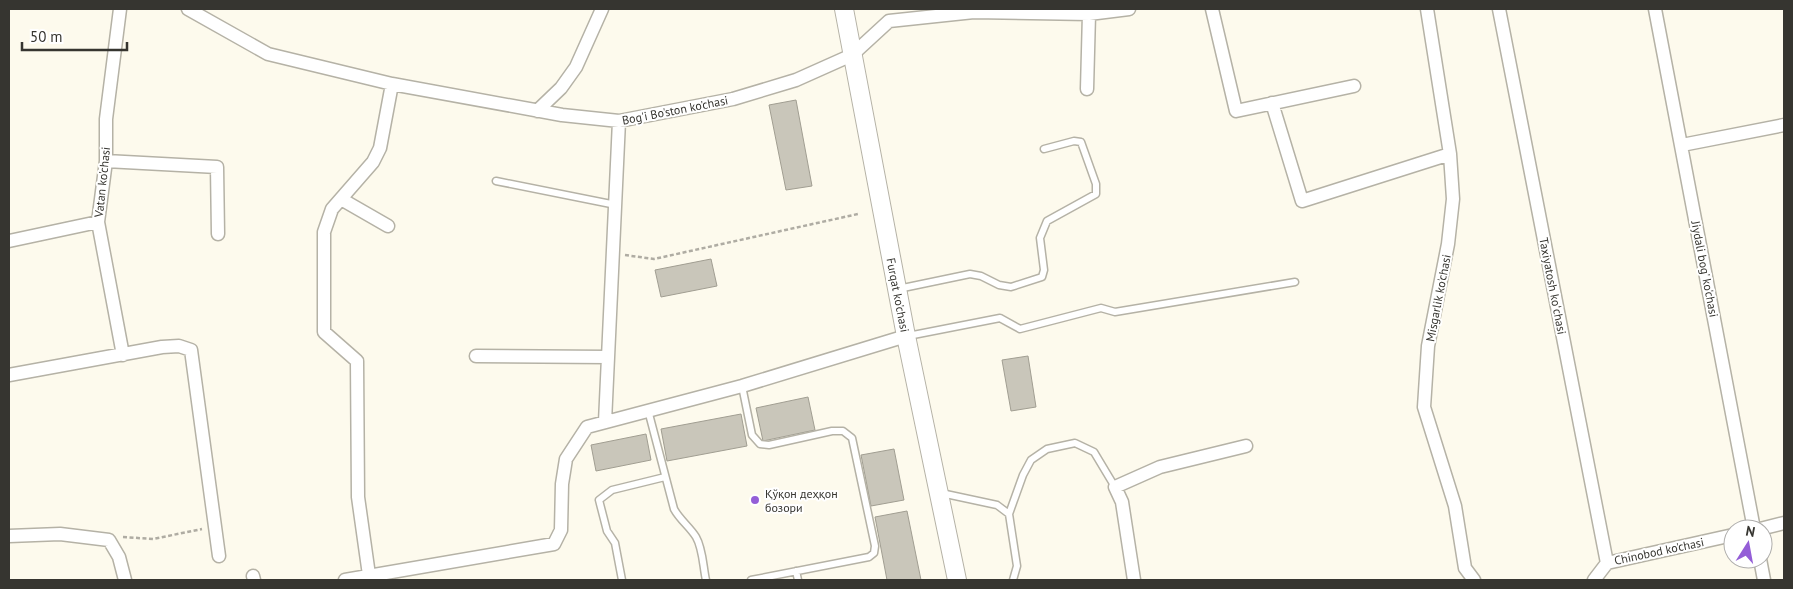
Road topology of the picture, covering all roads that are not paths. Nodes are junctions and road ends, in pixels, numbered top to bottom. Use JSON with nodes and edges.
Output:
{"nodes":[{"id":1,"x":120,"y":9,"type":"edge"},
{"id":2,"x":189,"y":9,"type":"edge"},
{"id":3,"x":602,"y":9,"type":"edge"},
{"id":4,"x":844,"y":9,"type":"edge"},
{"id":5,"x":1129,"y":9,"type":"edge"},
{"id":6,"x":1212,"y":9,"type":"edge"},
{"id":7,"x":1428,"y":9,"type":"edge"},
{"id":8,"x":1499,"y":9,"type":"edge"},
{"id":9,"x":1655,"y":9,"type":"edge"},
{"id":10,"x":1089,"y":14,"type":"junction"},
{"id":11,"x":852,"y":55,"type":"junction"},
{"id":12,"x":392,"y":84,"type":"junction"},
{"id":13,"x":1354,"y":86,"type":"dead end"},
{"id":14,"x":1087,"y":89,"type":"dead end"},
{"id":15,"x":1272,"y":103,"type":"junction"},
{"id":16,"x":538,"y":110,"type":"junction"},
{"id":17,"x":619,"y":121,"type":"junction"},
{"id":18,"x":1784,"y":125,"type":"edge"},
{"id":19,"x":1682,"y":145,"type":"junction"},
{"id":20,"x":1044,"y":149,"type":"dead end"},
{"id":21,"x":1450,"y":154,"type":"junction"},
{"id":22,"x":106,"y":161,"type":"junction"},
{"id":23,"x":496,"y":181,"type":"dead end"},
{"id":24,"x":340,"y":199,"type":"junction"},
{"id":25,"x":616,"y":205,"type":"junction"},
{"id":26,"x":98,"y":222,"type":"junction"},
{"id":27,"x":388,"y":226,"type":"dead end"},
{"id":28,"x":218,"y":234,"type":"dead end"},
{"id":29,"x":9,"y":241,"type":"edge"},
{"id":30,"x":1295,"y":282,"type":"dead end"},
{"id":31,"x":897,"y":289,"type":"junction"},
{"id":32,"x":906,"y":336,"type":"junction"},
{"id":33,"x":123,"y":354,"type":"junction"},
{"id":34,"x":476,"y":356,"type":"dead end"},
{"id":35,"x":608,"y":357,"type":"junction"},
{"id":36,"x":9,"y":375,"type":"edge"},
{"id":37,"x":742,"y":386,"type":"junction"},
{"id":38,"x":648,"y":410,"type":"junction"},
{"id":39,"x":605,"y":422,"type":"junction"},
{"id":40,"x":1246,"y":446,"type":"dead end"},
{"id":41,"x":666,"y":477,"type":"junction"},
{"id":42,"x":1115,"y":487,"type":"junction"},
{"id":43,"x":940,"y":493,"type":"junction"},
{"id":44,"x":1008,"y":514,"type":"junction"},
{"id":45,"x":1752,"y":519,"type":"edge"},
{"id":46,"x":9,"y":536,"type":"edge"},
{"id":47,"x":1723,"y":537,"type":"edge"},
{"id":48,"x":220,"y":556,"type":"dead end"},
{"id":49,"x":1607,"y":563,"type":"junction"},
{"id":50,"x":796,"y":572,"type":"junction"},
{"id":51,"x":369,"y":575,"type":"junction"},
{"id":52,"x":125,"y":580,"type":"edge"},
{"id":53,"x":346,"y":580,"type":"edge"},
{"id":54,"x":622,"y":580,"type":"edge"},
{"id":55,"x":706,"y":580,"type":"edge"},
{"id":56,"x":751,"y":580,"type":"edge"},
{"id":57,"x":798,"y":580,"type":"edge"},
{"id":58,"x":957,"y":580,"type":"edge"},
{"id":59,"x":1013,"y":580,"type":"edge"},
{"id":60,"x":1134,"y":580,"type":"edge"},
{"id":61,"x":1474,"y":580,"type":"edge"},
{"id":62,"x":1594,"y":580,"type":"edge"}],
"edges":[{"from":1,"to":22,"type":"street","name":"Vatan ko'chasi"},
{"from":2,"to":12,"type":"street","name":"Bog'i Bo'ston ko'chasi"},
{"from":3,"to":16,"type":"street"},
{"from":4,"to":11,"type":"main road","name":"Furqat ko'chasi"},
{"from":5,"to":10,"type":"street","name":"Bog'i Bo'ston ko'chasi"},
{"from":6,"to":15,"type":"street"},
{"from":7,"to":21,"type":"street","name":"Misgarlik ko'chasi"},
{"from":8,"to":49,"type":"street","name":"Taxiyatosh koʻchasi"},
{"from":9,"to":19,"type":"street","name":"Jiydali bog' ko'chasi"},
{"from":10,"to":11,"type":"street","name":"Bog'i Bo'ston ko'chasi"},
{"from":10,"to":14,"type":"street"},
{"from":11,"to":17,"type":"street","name":"Bog'i Bo'ston ko'chasi"},
{"from":11,"to":31,"type":"main road","name":"Furqat ko'chasi"},
{"from":12,"to":16,"type":"street","name":"Bog'i Bo'ston ko'chasi"},
{"from":12,"to":24,"type":"street"},
{"from":13,"to":15,"type":"street"},
{"from":15,"to":21,"type":"street"},
{"from":16,"to":17,"type":"street","name":"Bog'i Bo'ston ko'chasi"},
{"from":17,"to":25,"type":"street"},
{"from":18,"to":19,"type":"street"},
{"from":19,"to":45,"type":"street","name":"Jiydali bog' ko'chasi"},
{"from":20,"to":31,"type":"lane"},
{"from":21,"to":61,"type":"street","name":"Misgarlik ko'chasi"},
{"from":22,"to":26,"type":"street","name":"Vatan ko'chasi"},
{"from":22,"to":28,"type":"street"},
{"from":23,"to":25,"type":"lane"},
{"from":24,"to":27,"type":"street"},
{"from":24,"to":51,"type":"street"},
{"from":25,"to":35,"type":"street"},
{"from":26,"to":29,"type":"street"},
{"from":26,"to":33,"type":"street","name":"Vatan ko'chasi"},
{"from":30,"to":32,"type":"lane"},
{"from":31,"to":32,"type":"main road","name":"Furqat ko'chasi"},
{"from":32,"to":37,"type":"street"},
{"from":32,"to":43,"type":"main road","name":"Furqat ko'chasi"},
{"from":33,"to":36,"type":"street"},
{"from":33,"to":48,"type":"street"},
{"from":34,"to":35,"type":"street"},
{"from":35,"to":39,"type":"street"},
{"from":37,"to":38,"type":"street"},
{"from":37,"to":50,"type":"lane"},
{"from":38,"to":39,"type":"street"},
{"from":38,"to":41,"type":"lane"},
{"from":39,"to":51,"type":"street"},
{"from":40,"to":42,"type":"street"},
{"from":41,"to":54,"type":"lane"},
{"from":41,"to":55,"type":"lane"},
{"from":42,"to":44,"type":"lane"},
{"from":42,"to":60,"type":"street"},
{"from":43,"to":44,"type":"lane"},
{"from":43,"to":58,"type":"main road","name":"Furqat ko'chasi"},
{"from":44,"to":59,"type":"lane"},
{"from":46,"to":52,"type":"street"},
{"from":47,"to":49,"type":"street","name":"Chinobod ko'chasi"},
{"from":49,"to":62,"type":"street","name":"Chinobod ko'chasi"},
{"from":50,"to":56,"type":"lane"},
{"from":50,"to":57,"type":"lane"},
{"from":51,"to":53,"type":"street"}]}
